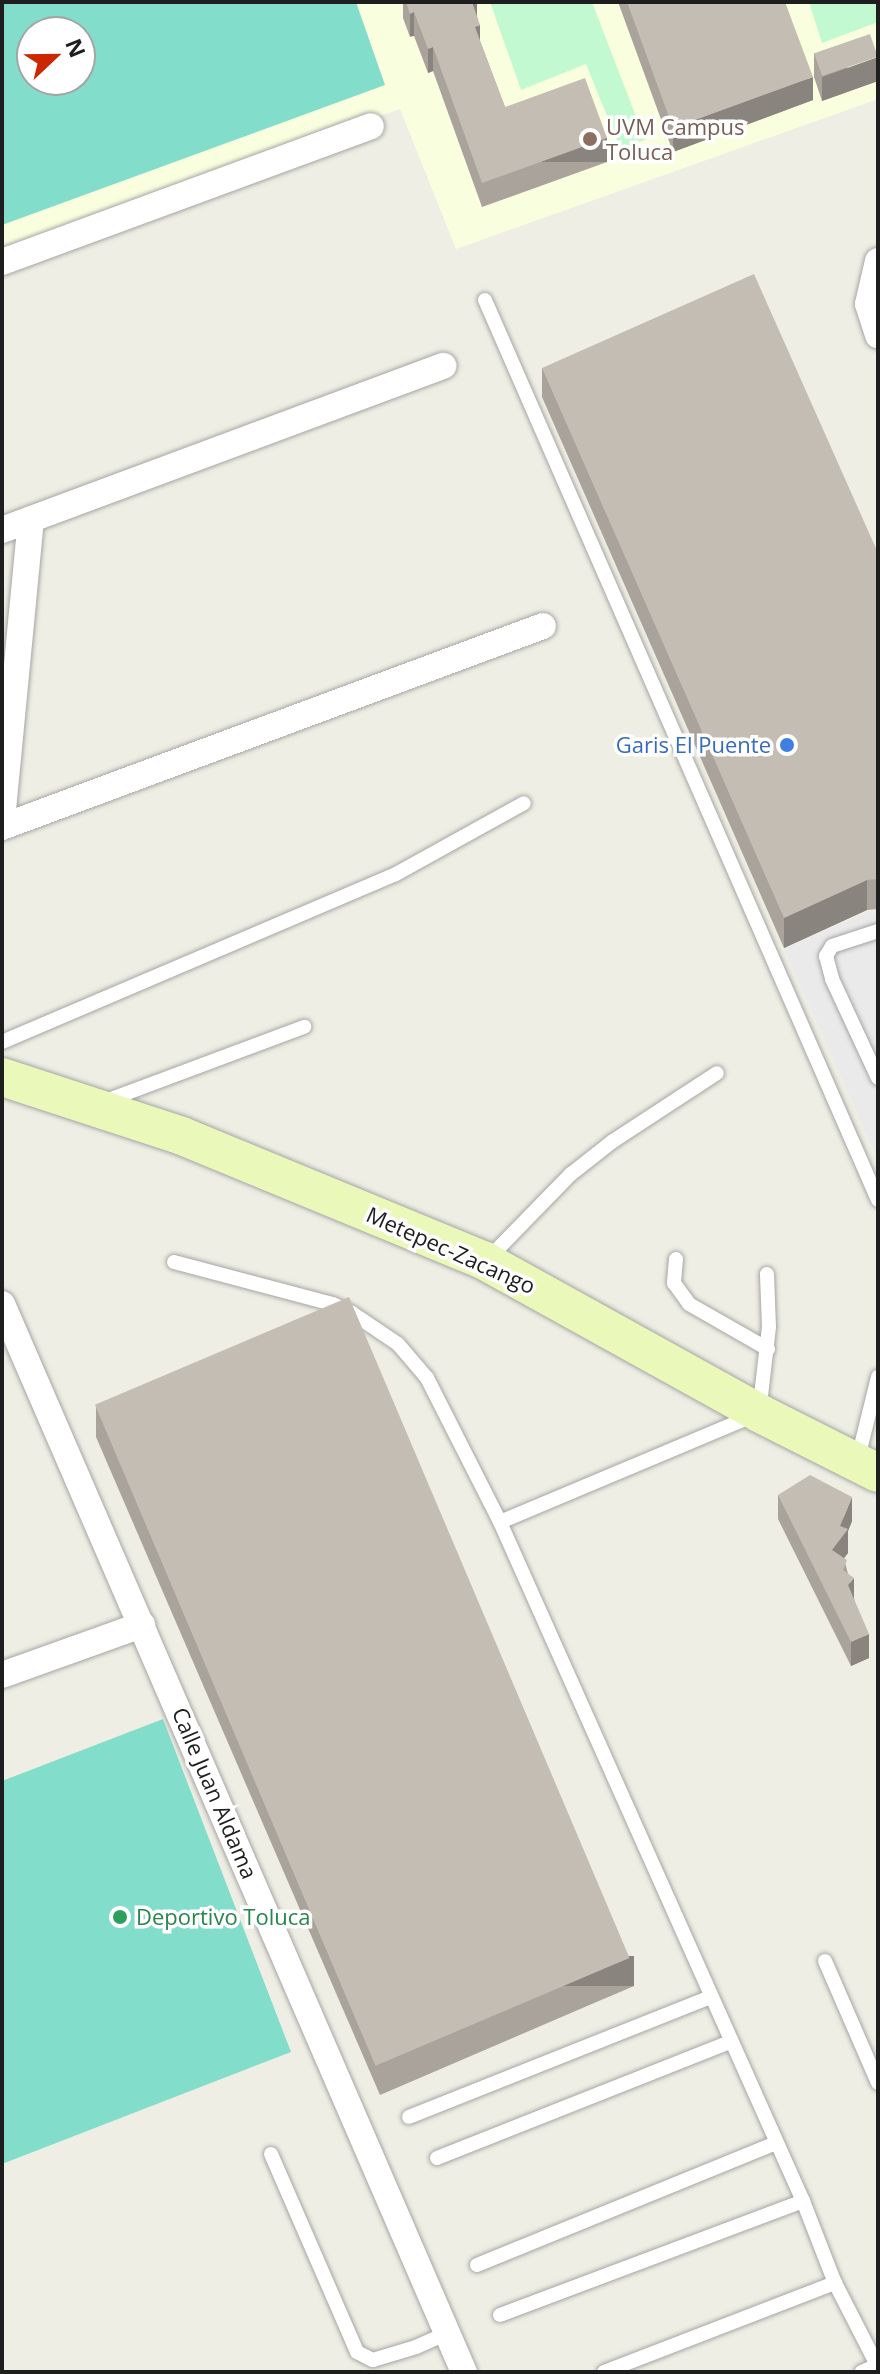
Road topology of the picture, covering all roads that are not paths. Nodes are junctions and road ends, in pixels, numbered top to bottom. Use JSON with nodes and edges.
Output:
{"nodes":[{"id":1,"x":371,"y":126,"type":"dead end"},
{"id":2,"x":878,"y":261,"type":"edge"},
{"id":3,"x":2,"y":262,"type":"edge"},
{"id":4,"x":485,"y":300,"type":"dead end"},
{"id":5,"x":878,"y":335,"type":"edge"},
{"id":6,"x":443,"y":366,"type":"dead end"},
{"id":7,"x":31,"y":519,"type":"junction"},
{"id":8,"x":2,"y":530,"type":"edge"},
{"id":9,"x":543,"y":626,"type":"dead end"},
{"id":10,"x":524,"y":803,"type":"dead end"},
{"id":11,"x":2,"y":820,"type":"edge"},
{"id":12,"x":2,"y":827,"type":"edge"},
{"id":13,"x":878,"y":931,"type":"edge"},
{"id":14,"x":304,"y":1027,"type":"dead end"},
{"id":15,"x":2,"y":1042,"type":"edge"},
{"id":16,"x":717,"y":1073,"type":"dead end"},
{"id":17,"x":2,"y":1077,"type":"edge"},
{"id":18,"x":878,"y":1078,"type":"edge"},
{"id":19,"x":91,"y":1106,"type":"junction"},
{"id":20,"x":878,"y":1200,"type":"edge"},
{"id":21,"x":676,"y":1259,"type":"dead end"},
{"id":22,"x":485,"y":1261,"type":"junction"},
{"id":23,"x":174,"y":1262,"type":"dead end"},
{"id":24,"x":767,"y":1274,"type":"dead end"},
{"id":25,"x":2,"y":1304,"type":"edge"},
{"id":26,"x":10,"y":1343,"type":"edge"},
{"id":27,"x":768,"y":1349,"type":"junction"},
{"id":28,"x":878,"y":1377,"type":"edge"},
{"id":29,"x":759,"y":1413,"type":"junction"},
{"id":30,"x":867,"y":1468,"type":"edge"},
{"id":31,"x":500,"y":1522,"type":"junction"},
{"id":32,"x":142,"y":1625,"type":"junction"},
{"id":33,"x":2,"y":1675,"type":"edge"},
{"id":34,"x":825,"y":1961,"type":"dead end"},
{"id":35,"x":711,"y":1997,"type":"junction"},
{"id":36,"x":730,"y":2042,"type":"junction"},
{"id":37,"x":878,"y":2083,"type":"edge"},
{"id":38,"x":409,"y":2117,"type":"dead end"},
{"id":39,"x":776,"y":2143,"type":"junction"},
{"id":40,"x":271,"y":2154,"type":"dead end"},
{"id":41,"x":437,"y":2158,"type":"dead end"},
{"id":42,"x":803,"y":2201,"type":"junction"},
{"id":43,"x":477,"y":2265,"type":"dead end"},
{"id":44,"x":835,"y":2283,"type":"junction"},
{"id":45,"x":500,"y":2315,"type":"dead end"},
{"id":46,"x":448,"y":2333,"type":"junction"},
{"id":47,"x":877,"y":2365,"type":"edge"},
{"id":48,"x":464,"y":2372,"type":"edge"},
{"id":49,"x":604,"y":2372,"type":"edge"},
{"id":50,"x":862,"y":2372,"type":"edge"}],
"edges":[{"from":1,"to":3,"type":"street"},
{"from":2,"to":5,"type":"street"},
{"from":4,"to":20,"type":"lane"},
{"from":6,"to":7,"type":"street"},
{"from":7,"to":8,"type":"street"},
{"from":7,"to":11,"type":"street"},
{"from":9,"to":12,"type":"street"},
{"from":10,"to":15,"type":"lane"},
{"from":13,"to":18,"type":"lane"},
{"from":14,"to":19,"type":"lane"},
{"from":16,"to":22,"type":"lane"},
{"from":17,"to":19,"type":"main road","name":"Metepec-Zacango"},
{"from":19,"to":22,"type":"main road","name":"Metepec-Zacango"},
{"from":21,"to":27,"type":"lane"},
{"from":22,"to":29,"type":"main road","name":"Metepec-Zacango"},
{"from":23,"to":31,"type":"lane"},
{"from":24,"to":27,"type":"lane"},
{"from":25,"to":26,"type":"street","name":"Calle Juan Aldama"},
{"from":26,"to":32,"type":"street","name":"Calle Juan Aldama"},
{"from":27,"to":29,"type":"lane"},
{"from":28,"to":30,"type":"lane"},
{"from":29,"to":30,"type":"main road","name":"Metepec-Zacango"},
{"from":29,"to":31,"type":"lane"},
{"from":31,"to":35,"type":"lane"},
{"from":32,"to":33,"type":"street"},
{"from":32,"to":46,"type":"street","name":"Calle Juan Aldama"},
{"from":34,"to":37,"type":"lane"},
{"from":35,"to":36,"type":"lane"},
{"from":35,"to":38,"type":"lane"},
{"from":36,"to":39,"type":"lane"},
{"from":36,"to":41,"type":"lane"},
{"from":39,"to":42,"type":"lane"},
{"from":39,"to":43,"type":"lane"},
{"from":40,"to":46,"type":"lane"},
{"from":42,"to":44,"type":"lane"},
{"from":42,"to":45,"type":"lane"},
{"from":44,"to":47,"type":"lane"},
{"from":44,"to":49,"type":"lane"},
{"from":46,"to":48,"type":"street","name":"Calle Juan Aldama"},
{"from":47,"to":50,"type":"lane"}]}
